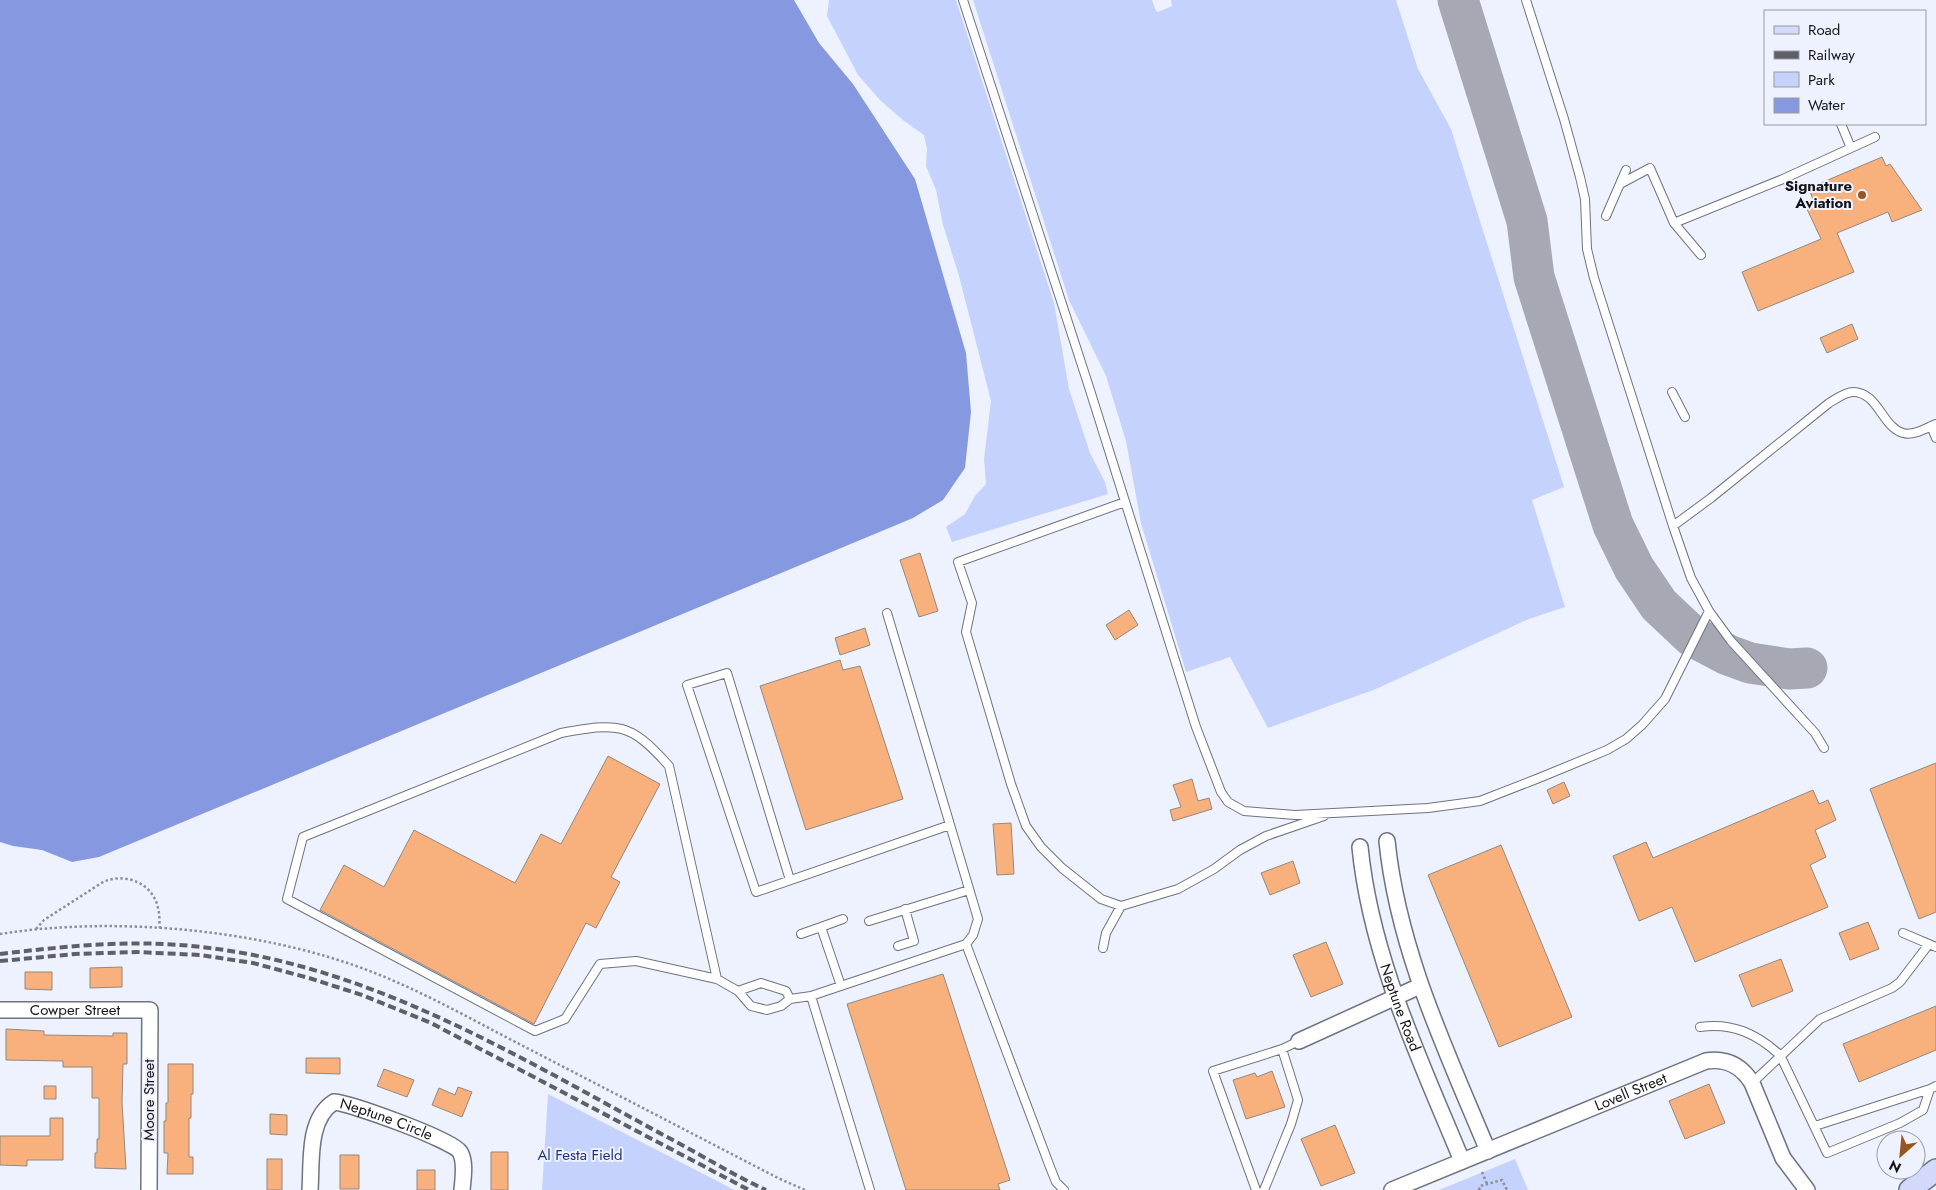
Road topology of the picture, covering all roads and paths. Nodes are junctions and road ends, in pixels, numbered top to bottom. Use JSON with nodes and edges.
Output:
{"nodes":[{"id":1,"x":963,"y":0,"type":"edge"},
{"id":2,"x":1526,"y":0,"type":"edge"},
{"id":3,"x":1841,"y":125,"type":"edge"},
{"id":4,"x":1876,"y":137,"type":"dead end"},
{"id":5,"x":1851,"y":148,"type":"junction"},
{"id":6,"x":1626,"y":170,"type":"dead end"},
{"id":7,"x":1620,"y":184,"type":"junction"},
{"id":8,"x":1606,"y":216,"type":"dead end"},
{"id":9,"x":1674,"y":223,"type":"junction"},
{"id":10,"x":1701,"y":255,"type":"dead end"},
{"id":11,"x":1672,"y":392,"type":"dead end"},
{"id":12,"x":1685,"y":417,"type":"dead end"},
{"id":13,"x":1933,"y":425,"type":"edge"},
{"id":14,"x":1936,"y":438,"type":"edge"},
{"id":15,"x":1125,"y":502,"type":"junction"},
{"id":16,"x":1673,"y":526,"type":"junction"},
{"id":17,"x":1709,"y":611,"type":"junction"},
{"id":18,"x":886,"y":613,"type":"dead end"},
{"id":19,"x":1824,"y":748,"type":"dead end"},
{"id":20,"x":1333,"y":812,"type":"junction"},
{"id":21,"x":950,"y":825,"type":"junction"},
{"id":22,"x":1388,"y":841,"type":"dead end"},
{"id":23,"x":1360,"y":847,"type":"dead end"},
{"id":24,"x":1389,"y":858,"type":"junction"},
{"id":25,"x":1362,"y":864,"type":"junction"},
{"id":26,"x":790,"y":880,"type":"junction"},
{"id":27,"x":969,"y":890,"type":"junction"},
{"id":28,"x":1121,"y":906,"type":"junction"},
{"id":29,"x":905,"y":909,"type":"junction"},
{"id":30,"x":843,"y":919,"type":"dead end"},
{"id":31,"x":869,"y":921,"type":"dead end"},
{"id":32,"x":821,"y":927,"type":"junction"},
{"id":33,"x":160,"y":928,"type":"junction"},
{"id":34,"x":35,"y":930,"type":"junction"},
{"id":35,"x":1903,"y":933,"type":"dead end"},
{"id":36,"x":0,"y":934,"type":"edge"},
{"id":37,"x":801,"y":934,"type":"dead end"},
{"id":38,"x":966,"y":944,"type":"junction"},
{"id":39,"x":898,"y":946,"type":"dead end"},
{"id":40,"x":1933,"y":946,"type":"edge"},
{"id":41,"x":1103,"y":948,"type":"dead end"},
{"id":42,"x":717,"y":979,"type":"junction"},
{"id":43,"x":841,"y":986,"type":"junction"},
{"id":44,"x":1420,"y":986,"type":"junction"},
{"id":45,"x":738,"y":991,"type":"junction"},
{"id":46,"x":811,"y":996,"type":"junction"},
{"id":47,"x":1395,"y":997,"type":"junction"},
{"id":48,"x":790,"y":999,"type":"junction"},
{"id":49,"x":0,"y":1010,"type":"edge"},
{"id":50,"x":150,"y":1010,"type":"joint"},
{"id":51,"x":1700,"y":1026,"type":"dead end"},
{"id":52,"x":1299,"y":1041,"type":"joint"},
{"id":53,"x":1282,"y":1049,"type":"junction"},
{"id":54,"x":1780,"y":1055,"type":"junction"},
{"id":55,"x":1752,"y":1082,"type":"junction"},
{"id":56,"x":1933,"y":1088,"type":"edge"},
{"id":57,"x":1816,"y":1126,"type":"junction"},
{"id":58,"x":1488,"y":1151,"type":"junction"},
{"id":59,"x":1462,"y":1161,"type":"junction"},
{"id":60,"x":1936,"y":1170,"type":"edge"},
{"id":61,"x":1482,"y":1172,"type":"dead end"},
{"id":62,"x":1487,"y":1184,"type":"junction"},
{"id":63,"x":148,"y":1190,"type":"edge"},
{"id":64,"x":310,"y":1190,"type":"edge"},
{"id":65,"x":462,"y":1190,"type":"edge"},
{"id":66,"x":805,"y":1190,"type":"edge"},
{"id":67,"x":870,"y":1190,"type":"edge"},
{"id":68,"x":1064,"y":1190,"type":"edge"},
{"id":69,"x":1256,"y":1190,"type":"edge"},
{"id":70,"x":1264,"y":1190,"type":"edge"},
{"id":71,"x":1392,"y":1190,"type":"edge"},
{"id":72,"x":1479,"y":1190,"type":"edge"},
{"id":73,"x":1507,"y":1190,"type":"edge"},
{"id":74,"x":1807,"y":1190,"type":"edge"},
{"id":75,"x":1910,"y":1190,"type":"edge"}],
"edges":[{"from":1,"to":15,"type":"lane"},
{"from":2,"to":16,"type":"lane"},
{"from":3,"to":5,"type":"lane"},
{"from":4,"to":5,"type":"lane"},
{"from":5,"to":9,"type":"lane"},
{"from":6,"to":7,"type":"lane"},
{"from":7,"to":8,"type":"lane"},
{"from":7,"to":9,"type":"lane"},
{"from":9,"to":10,"type":"lane"},
{"from":11,"to":12,"type":"lane"},
{"from":13,"to":14,"type":"lane"},
{"from":13,"to":16,"type":"lane"},
{"from":15,"to":20,"type":"lane"},
{"from":15,"to":28,"type":"lane"},
{"from":16,"to":17,"type":"lane"},
{"from":17,"to":19,"type":"lane"},
{"from":17,"to":20,"type":"lane"},
{"from":18,"to":21,"type":"lane"},
{"from":20,"to":28,"type":"lane"},
{"from":21,"to":26,"type":"lane"},
{"from":21,"to":27,"type":"lane"},
{"from":22,"to":24,"type":"street","name":"Neptune Road"},
{"from":23,"to":25,"type":"street","name":"Neptune Road"},
{"from":24,"to":25,"type":"street"},
{"from":24,"to":44,"type":"street","name":"Neptune Road"},
{"from":25,"to":47,"type":"street","name":"Neptune Road"},
{"from":26,"to":26,"type":"lane"},
{"from":27,"to":29,"type":"lane"},
{"from":27,"to":38,"type":"lane"},
{"from":28,"to":41,"type":"lane"},
{"from":29,"to":31,"type":"lane"},
{"from":29,"to":39,"type":"lane"},
{"from":30,"to":32,"type":"lane"},
{"from":32,"to":37,"type":"lane"},
{"from":32,"to":43,"type":"lane"},
{"from":33,"to":34,"type":"path"},
{"from":33,"to":34,"type":"path"},
{"from":33,"to":66,"type":"path"},
{"from":34,"to":36,"type":"path"},
{"from":35,"to":40,"type":"lane"},
{"from":38,"to":43,"type":"lane"},
{"from":38,"to":68,"type":"lane"},
{"from":40,"to":54,"type":"lane"},
{"from":42,"to":42,"type":"lane"},
{"from":42,"to":45,"type":"lane"},
{"from":43,"to":46,"type":"lane"},
{"from":44,"to":47,"type":"street"},
{"from":44,"to":58,"type":"street","name":"Neptune Road"},
{"from":45,"to":48,"type":"lane"},
{"from":45,"to":48,"type":"lane"},
{"from":46,"to":48,"type":"lane"},
{"from":46,"to":67,"type":"lane"},
{"from":47,"to":52,"type":"street"},
{"from":47,"to":59,"type":"street","name":"Neptune Road"},
{"from":49,"to":50,"type":"street","name":"Cowper Street"},
{"from":50,"to":63,"type":"street","name":"Moore Street"},
{"from":51,"to":54,"type":"lane"},
{"from":52,"to":53,"type":"lane"},
{"from":53,"to":69,"type":"lane"},
{"from":53,"to":70,"type":"lane"},
{"from":54,"to":55,"type":"lane"},
{"from":54,"to":57,"type":"lane"},
{"from":55,"to":58,"type":"street","name":"Lovell Street"},
{"from":55,"to":74,"type":"street","name":"Lovell Street"},
{"from":56,"to":57,"type":"lane"},
{"from":56,"to":57,"type":"lane"},
{"from":58,"to":59,"type":"street","name":"Lovell Street"},
{"from":59,"to":71,"type":"street","name":"Lovell Street"},
{"from":60,"to":75,"type":"main road"},
{"from":61,"to":62,"type":"path"},
{"from":62,"to":72,"type":"path"},
{"from":62,"to":73,"type":"path"},
{"from":64,"to":65,"type":"street","name":"Neptune Circle"}]}
